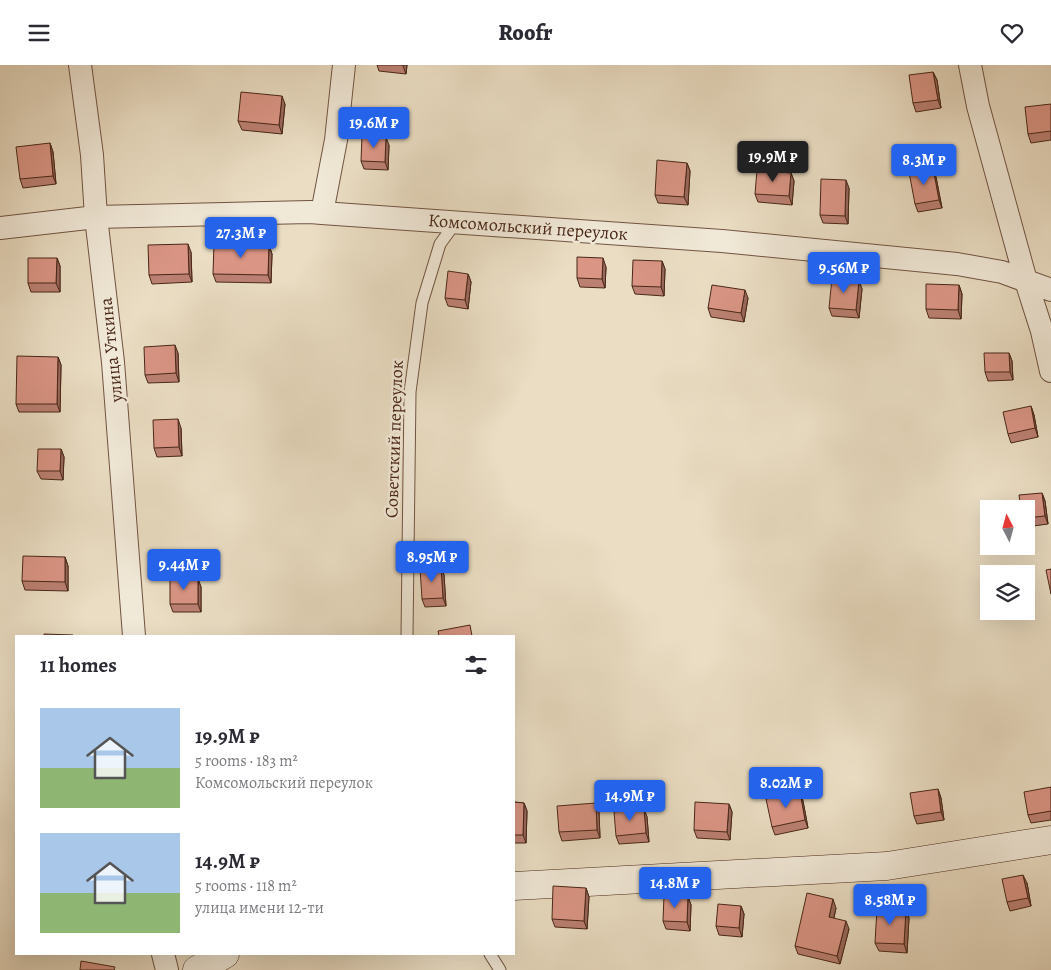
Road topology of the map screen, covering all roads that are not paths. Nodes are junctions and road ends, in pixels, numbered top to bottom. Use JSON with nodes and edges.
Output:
{"nodes":[{"id":1,"x":80,"y":65,"type":"edge"},
{"id":2,"x":344,"y":65,"type":"edge"},
{"id":3,"x":970,"y":65,"type":"edge"},
{"id":4,"x":322,"y":213,"type":"junction"},
{"id":5,"x":96,"y":217,"type":"junction"},
{"id":6,"x":457,"y":222,"type":"junction"},
{"id":7,"x":0,"y":228,"type":"edge"},
{"id":8,"x":1026,"y":281,"type":"junction"},
{"id":9,"x":1051,"y":289,"type":"edge"},
{"id":10,"x":1051,"y":371,"type":"edge"},
{"id":11,"x":134,"y":635,"type":"edge"},
{"id":12,"x":406,"y":635,"type":"edge"},
{"id":13,"x":1051,"y":840,"type":"edge"},
{"id":14,"x":515,"y":885,"type":"edge"},
{"id":15,"x":163,"y":955,"type":"edge"},
{"id":16,"x":223,"y":955,"type":"edge"},
{"id":17,"x":491,"y":955,"type":"edge"},
{"id":18,"x":167,"y":970,"type":"edge"},
{"id":19,"x":197,"y":970,"type":"edge"},
{"id":20,"x":500,"y":970,"type":"edge"}],
"edges":[{"from":1,"to":5,"type":"street","name":"улица Уткина"},
{"from":2,"to":4,"type":"street"},
{"from":3,"to":8,"type":"street"},
{"from":4,"to":5,"type":"street","name":"Комсомольский переулок"},
{"from":4,"to":6,"type":"street","name":"Комсомольский переулок"},
{"from":5,"to":7,"type":"street","name":"Комсомольский переулок"},
{"from":5,"to":11,"type":"street","name":"улица Уткина"},
{"from":6,"to":8,"type":"street","name":"Комсомольский переулок"},
{"from":6,"to":12,"type":"lane","name":"Советский переулок"},
{"from":8,"to":9,"type":"street","name":"Комсомольский переулок"},
{"from":8,"to":10,"type":"street"},
{"from":13,"to":14,"type":"main road"},
{"from":15,"to":18,"type":"street"},
{"from":16,"to":19,"type":"main road"},
{"from":17,"to":20,"type":"lane"}]}
